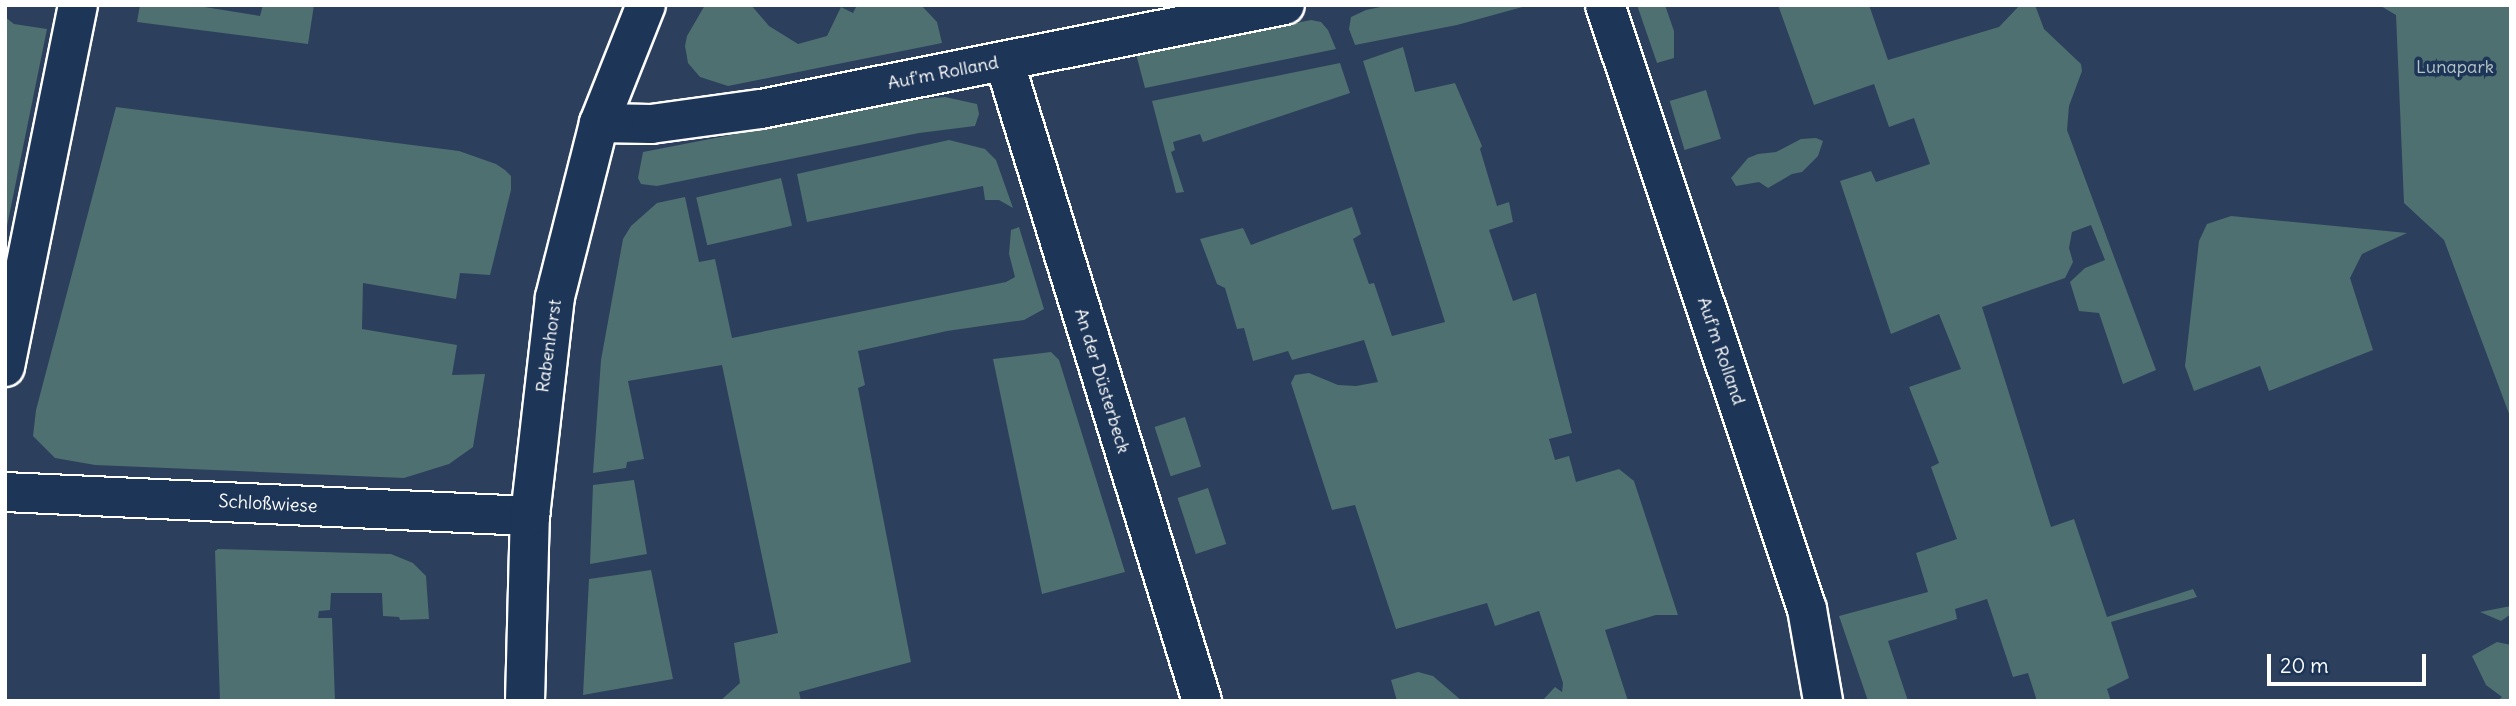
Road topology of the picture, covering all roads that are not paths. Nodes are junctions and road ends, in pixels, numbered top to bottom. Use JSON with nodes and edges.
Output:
{"nodes":[{"id":1,"x":78,"y":5,"type":"edge"},
{"id":2,"x":646,"y":5,"type":"edge"},
{"id":3,"x":1285,"y":5,"type":"edge"},
{"id":4,"x":1605,"y":5,"type":"edge"},
{"id":5,"x":1004,"y":61,"type":"junction"},
{"id":6,"x":599,"y":124,"type":"junction"},
{"id":7,"x":5,"y":367,"type":"edge"},
{"id":8,"x":5,"y":492,"type":"edge"},
{"id":9,"x":530,"y":516,"type":"junction"},
{"id":10,"x":525,"y":701,"type":"edge"},
{"id":11,"x":1202,"y":701,"type":"edge"},
{"id":12,"x":1823,"y":701,"type":"edge"}],
"edges":[{"from":1,"to":7,"type":"street"},
{"from":2,"to":6,"type":"street","name":"Rabenhorst"},
{"from":3,"to":5,"type":"street","name":"Auf'm Rolland"},
{"from":4,"to":12,"type":"street","name":"Auf'm Rolland"},
{"from":5,"to":6,"type":"street","name":"Auf'm Rolland"},
{"from":5,"to":11,"type":"street","name":"An der Düsterbeck"},
{"from":6,"to":9,"type":"street","name":"Rabenhorst"},
{"from":8,"to":9,"type":"street","name":"Schloßwiese"},
{"from":9,"to":10,"type":"street","name":"Rabenhorst"}]}
